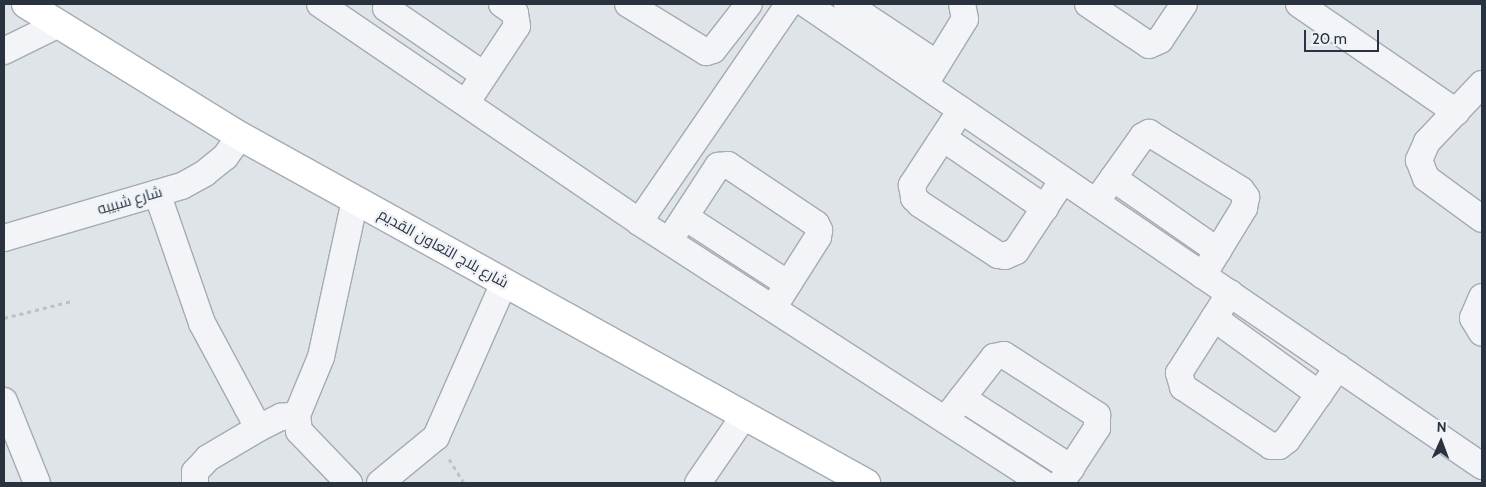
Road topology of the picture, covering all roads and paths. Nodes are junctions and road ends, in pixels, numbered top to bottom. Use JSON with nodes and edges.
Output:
{"nodes":[{"id":1,"x":26,"y":4,"type":"edge"},
{"id":2,"x":320,"y":4,"type":"edge"},
{"id":3,"x":502,"y":4,"type":"edge"},
{"id":4,"x":628,"y":4,"type":"edge"},
{"id":5,"x":748,"y":4,"type":"edge"},
{"id":6,"x":789,"y":4,"type":"edge"},
{"id":7,"x":848,"y":4,"type":"edge"},
{"id":8,"x":962,"y":4,"type":"edge"},
{"id":9,"x":1088,"y":4,"type":"edge"},
{"id":10,"x":1184,"y":4,"type":"edge"},
{"id":11,"x":1299,"y":4,"type":"edge"},
{"id":12,"x":387,"y":6,"type":"edge"},
{"id":13,"x":817,"y":7,"type":"edge"},
{"id":14,"x":59,"y":24,"type":"junction"},
{"id":15,"x":367,"y":36,"type":"junction"},
{"id":16,"x":4,"y":51,"type":"edge"},
{"id":17,"x":931,"y":74,"type":"junction"},
{"id":18,"x":484,"y":75,"type":"junction"},
{"id":19,"x":1482,"y":84,"type":"edge"},
{"id":20,"x":466,"y":103,"type":"junction"},
{"id":21,"x":961,"y":110,"type":"junction"},
{"id":22,"x":1456,"y":112,"type":"junction"},
{"id":23,"x":240,"y":136,"type":"junction"},
{"id":24,"x":943,"y":138,"type":"junction"},
{"id":25,"x":1113,"y":178,"type":"junction"},
{"id":26,"x":1063,"y":180,"type":"junction"},
{"id":27,"x":157,"y":193,"type":"junction"},
{"id":28,"x":356,"y":200,"type":"junction"},
{"id":29,"x":1096,"y":202,"type":"junction"},
{"id":30,"x":1044,"y":208,"type":"junction"},
{"id":31,"x":685,"y":217,"type":"junction"},
{"id":32,"x":1482,"y":219,"type":"edge"},
{"id":33,"x":639,"y":222,"type":"junction"},
{"id":34,"x":4,"y":238,"type":"edge"},
{"id":35,"x":669,"y":241,"type":"junction"},
{"id":36,"x":1218,"y":250,"type":"junction"},
{"id":37,"x":1203,"y":275,"type":"junction"},
{"id":38,"x":504,"y":283,"type":"junction"},
{"id":39,"x":788,"y":284,"type":"junction"},
{"id":40,"x":1230,"y":294,"type":"junction"},
{"id":41,"x":1482,"y":297,"type":"edge"},
{"id":42,"x":72,"y":301,"type":"dead end"},
{"id":43,"x":773,"y":308,"type":"junction"},
{"id":44,"x":4,"y":318,"type":"edge"},
{"id":45,"x":1214,"y":318,"type":"junction"},
{"id":46,"x":1482,"y":333,"type":"edge"},
{"id":47,"x":1338,"y":367,"type":"junction"},
{"id":48,"x":1319,"y":394,"type":"junction"},
{"id":49,"x":962,"y":398,"type":"junction"},
{"id":50,"x":4,"y":401,"type":"edge"},
{"id":51,"x":297,"y":415,"type":"junction"},
{"id":52,"x":744,"y":416,"type":"junction"},
{"id":53,"x":946,"y":420,"type":"junction"},
{"id":54,"x":259,"y":428,"type":"junction"},
{"id":55,"x":1482,"y":466,"type":"edge"},
{"id":56,"x":1066,"y":476,"type":"edge"},
{"id":57,"x":37,"y":483,"type":"edge"},
{"id":58,"x":196,"y":483,"type":"edge"},
{"id":59,"x":349,"y":483,"type":"edge"},
{"id":60,"x":380,"y":483,"type":"edge"},
{"id":61,"x":698,"y":483,"type":"edge"},
{"id":62,"x":866,"y":483,"type":"edge"},
{"id":63,"x":1043,"y":483,"type":"edge"}],
"edges":[{"from":1,"to":14,"type":"street","name":"شارع بلاج التعاون القديم"},
{"from":2,"to":15,"type":"street"},
{"from":3,"to":18,"type":"street"},
{"from":4,"to":5,"type":"street"},
{"from":6,"to":33,"type":"street"},
{"from":7,"to":17,"type":"street"},
{"from":8,"to":17,"type":"street"},
{"from":9,"to":10,"type":"street"},
{"from":11,"to":22,"type":"street"},
{"from":12,"to":15,"type":"street"},
{"from":12,"to":18,"type":"street"},
{"from":13,"to":17,"type":"street"},
{"from":14,"to":16,"type":"street"},
{"from":14,"to":23,"type":"street","name":"شارع بلاج التعاون القديم"},
{"from":15,"to":20,"type":"street"},
{"from":17,"to":21,"type":"street"},
{"from":18,"to":20,"type":"street"},
{"from":19,"to":22,"type":"street"},
{"from":20,"to":33,"type":"street"},
{"from":21,"to":24,"type":"street"},
{"from":21,"to":26,"type":"street"},
{"from":22,"to":32,"type":"street"},
{"from":23,"to":27,"type":"street","name":"شارع شبيبه"},
{"from":23,"to":28,"type":"street","name":"شارع بلاج التعاون القديم"},
{"from":24,"to":30,"type":"street"},
{"from":24,"to":30,"type":"street"},
{"from":25,"to":29,"type":"street"},
{"from":25,"to":36,"type":"street"},
{"from":25,"to":36,"type":"street"},
{"from":26,"to":29,"type":"street"},
{"from":26,"to":30,"type":"street"},
{"from":27,"to":34,"type":"street","name":"شارع شبيبه"},
{"from":27,"to":54,"type":"street"},
{"from":28,"to":38,"type":"street","name":"شارع بلاج التعاون القديم"},
{"from":28,"to":51,"type":"street"},
{"from":29,"to":37,"type":"street"},
{"from":31,"to":35,"type":"street"},
{"from":31,"to":39,"type":"street"},
{"from":31,"to":39,"type":"street"},
{"from":33,"to":35,"type":"street"},
{"from":35,"to":43,"type":"street"},
{"from":36,"to":37,"type":"street"},
{"from":37,"to":40,"type":"street"},
{"from":38,"to":52,"type":"street","name":"شارع بلاج التعاون القديم"},
{"from":38,"to":60,"type":"street"},
{"from":39,"to":43,"type":"street"},
{"from":40,"to":45,"type":"street"},
{"from":40,"to":47,"type":"street"},
{"from":41,"to":46,"type":"street"},
{"from":42,"to":44,"type":"path"},
{"from":43,"to":53,"type":"street"},
{"from":45,"to":48,"type":"street"},
{"from":45,"to":48,"type":"street"},
{"from":47,"to":48,"type":"street"},
{"from":47,"to":55,"type":"street"},
{"from":49,"to":53,"type":"street"},
{"from":49,"to":56,"type":"street"},
{"from":49,"to":56,"type":"street"},
{"from":50,"to":57,"type":"street"},
{"from":51,"to":54,"type":"street"},
{"from":51,"to":59,"type":"street"},
{"from":52,"to":61,"type":"street"},
{"from":52,"to":62,"type":"street","name":"شارع بلاج التعاون القديم"},
{"from":53,"to":63,"type":"street"},
{"from":54,"to":58,"type":"street"}]}
